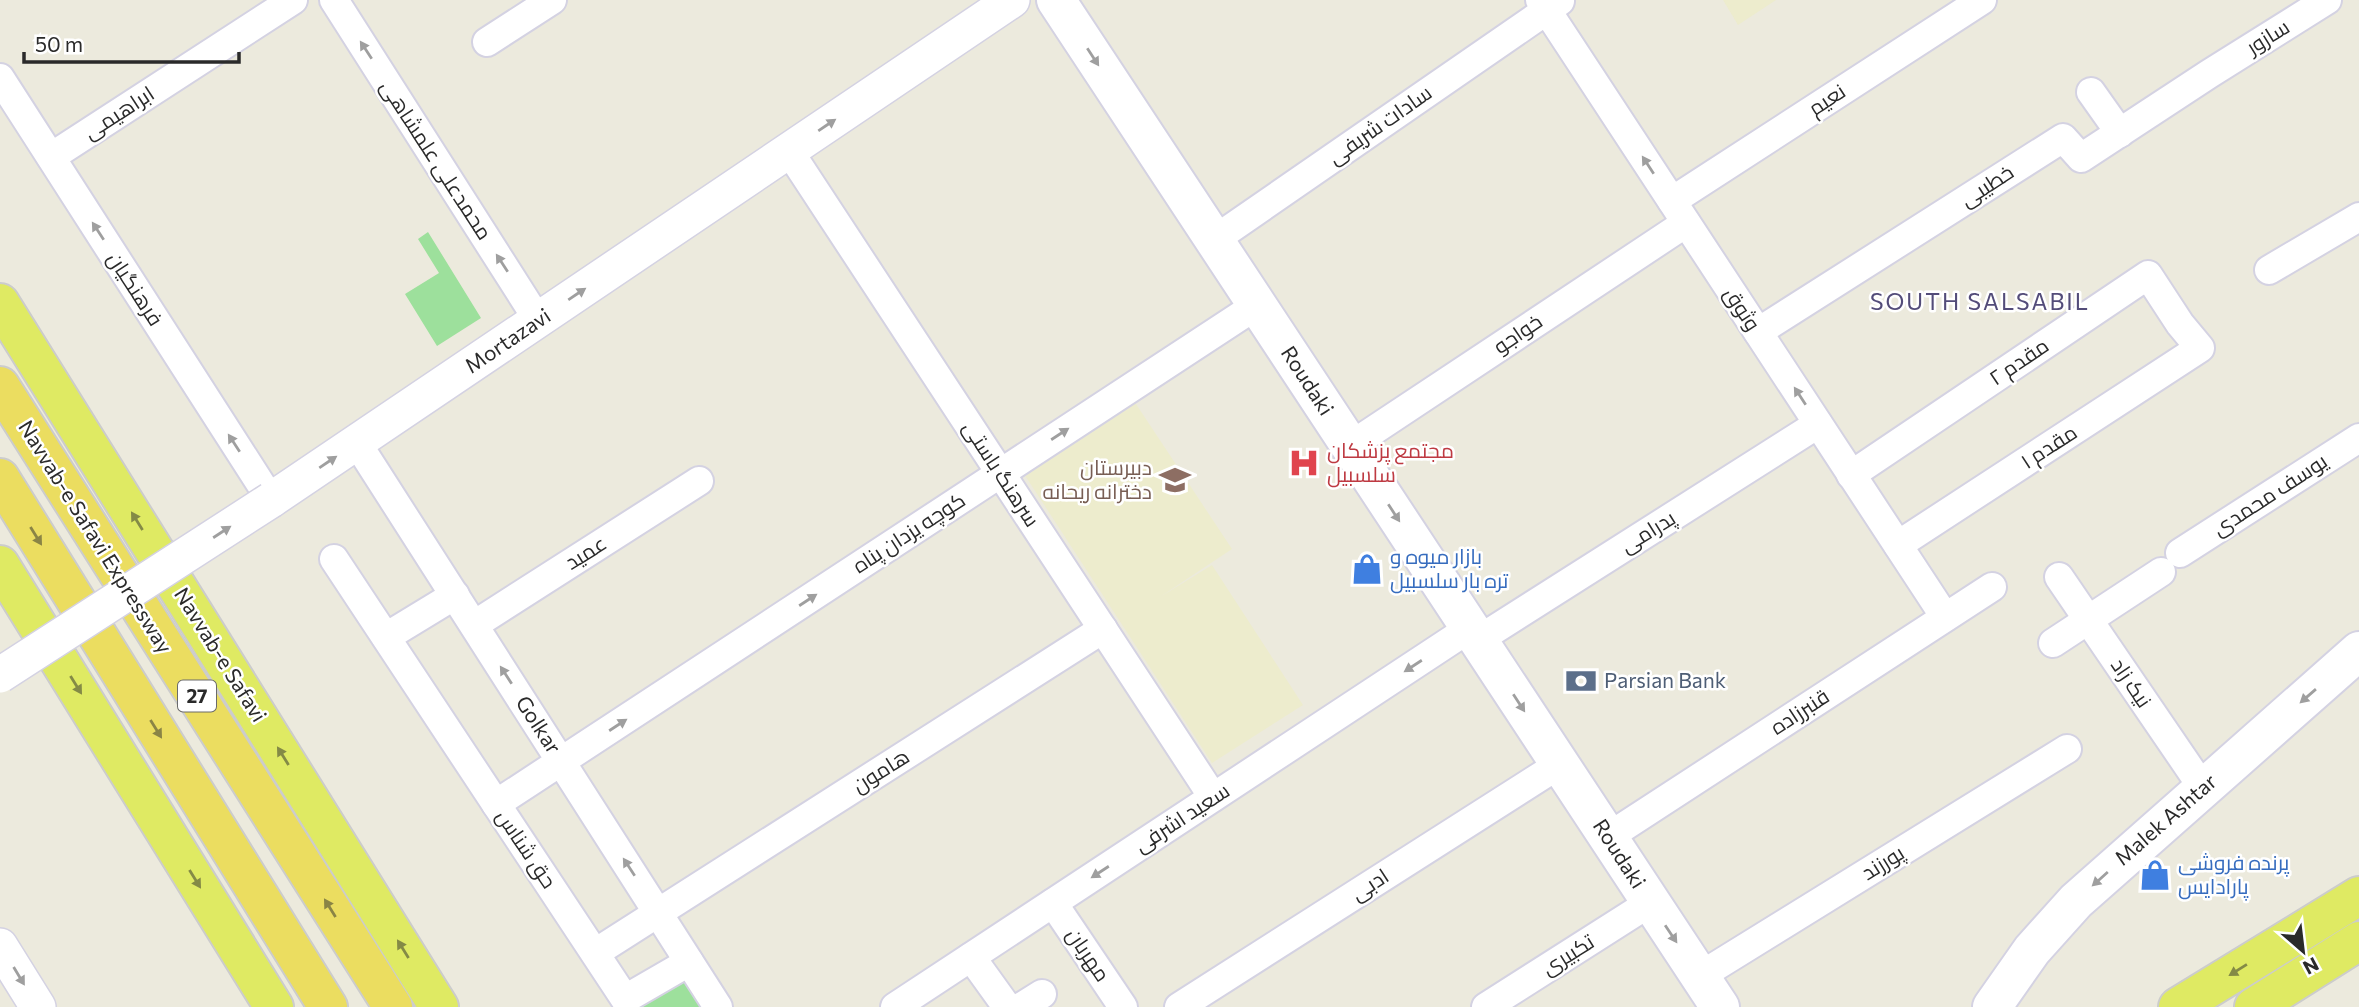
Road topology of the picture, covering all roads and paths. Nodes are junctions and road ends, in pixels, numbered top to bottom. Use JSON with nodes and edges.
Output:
{"nodes":[{"id":1,"x":293,"y":0,"type":"edge"},
{"id":2,"x":334,"y":0,"type":"edge"},
{"id":3,"x":552,"y":0,"type":"edge"},
{"id":4,"x":1013,"y":0,"type":"edge"},
{"id":5,"x":1056,"y":0,"type":"edge"},
{"id":6,"x":1982,"y":0,"type":"edge"},
{"id":7,"x":2328,"y":0,"type":"edge"},
{"id":8,"x":1549,"y":3,"type":"edge"},
{"id":9,"x":487,"y":42,"type":"dead end"},
{"id":10,"x":2209,"y":74,"type":"joint"},
{"id":11,"x":0,"y":78,"type":"edge"},
{"id":12,"x":2091,"y":92,"type":"dead end"},
{"id":13,"x":2120,"y":133,"type":"junction"},
{"id":14,"x":789,"y":151,"type":"junction"},
{"id":15,"x":51,"y":157,"type":"junction"},
{"id":16,"x":1679,"y":212,"type":"junction"},
{"id":17,"x":2359,"y":217,"type":"edge"},
{"id":18,"x":1214,"y":240,"type":"junction"},
{"id":19,"x":2269,"y":270,"type":"dead end"},
{"id":20,"x":0,"y":303,"type":"edge"},
{"id":21,"x":1257,"y":305,"type":"junction"},
{"id":22,"x":538,"y":320,"type":"junction"},
{"id":23,"x":1758,"y":332,"type":"junction"},
{"id":24,"x":2200,"y":348,"type":"joint"},
{"id":25,"x":0,"y":386,"type":"edge"},
{"id":26,"x":1818,"y":424,"type":"junction"},
{"id":27,"x":2359,"y":438,"type":"edge"},
{"id":28,"x":357,"y":443,"type":"junction"},
{"id":29,"x":1350,"y":446,"type":"junction"},
{"id":30,"x":1000,"y":473,"type":"junction"},
{"id":31,"x":1851,"y":475,"type":"junction"},
{"id":32,"x":0,"y":478,"type":"edge"},
{"id":33,"x":699,"y":481,"type":"dead end"},
{"id":34,"x":271,"y":500,"type":"junction"},
{"id":35,"x":1898,"y":545,"type":"junction"},
{"id":36,"x":334,"y":559,"type":"dead end"},
{"id":37,"x":0,"y":565,"type":"edge"},
{"id":38,"x":2059,"y":577,"type":"dead end"},
{"id":39,"x":1992,"y":587,"type":"dead end"},
{"id":40,"x":454,"y":594,"type":"junction"},
{"id":41,"x":1945,"y":617,"type":"junction"},
{"id":42,"x":2088,"y":620,"type":"junction"},
{"id":43,"x":474,"y":625,"type":"junction"},
{"id":44,"x":1103,"y":629,"type":"junction"},
{"id":45,"x":1474,"y":634,"type":"junction"},
{"id":46,"x":386,"y":637,"type":"junction"},
{"id":47,"x":2053,"y":643,"type":"dead end"},
{"id":48,"x":2359,"y":651,"type":"edge"},
{"id":49,"x":0,"y":674,"type":"edge"},
{"id":50,"x":2067,"y":749,"type":"dead end"},
{"id":51,"x":561,"y":762,"type":"junction"},
{"id":52,"x":1560,"y":764,"type":"junction"},
{"id":53,"x":2203,"y":788,"type":"junction"},
{"id":54,"x":1213,"y":797,"type":"junction"},
{"id":55,"x":496,"y":804,"type":"junction"},
{"id":56,"x":1608,"y":837,"type":"junction"},
{"id":57,"x":2359,"y":896,"type":"edge"},
{"id":58,"x":1651,"y":902,"type":"junction"},
{"id":59,"x":1053,"y":903,"type":"junction"},
{"id":60,"x":658,"y":912,"type":"junction"},
{"id":61,"x":2359,"y":942,"type":"edge"},
{"id":62,"x":0,"y":946,"type":"edge"},
{"id":63,"x":595,"y":953,"type":"junction"},
{"id":64,"x":971,"y":957,"type":"junction"},
{"id":65,"x":689,"y":962,"type":"junction"},
{"id":66,"x":1710,"y":992,"type":"edge"},
{"id":67,"x":37,"y":1007,"type":"edge"},
{"id":68,"x":274,"y":1007,"type":"edge"},
{"id":69,"x":328,"y":1007,"type":"edge"},
{"id":70,"x":393,"y":1007,"type":"edge"},
{"id":71,"x":439,"y":1007,"type":"edge"},
{"id":72,"x":718,"y":1007,"type":"edge"},
{"id":73,"x":895,"y":1007,"type":"edge"},
{"id":74,"x":1007,"y":1007,"type":"edge"},
{"id":75,"x":1123,"y":1007,"type":"edge"},
{"id":76,"x":1179,"y":1007,"type":"edge"},
{"id":77,"x":1486,"y":1007,"type":"edge"},
{"id":78,"x":1992,"y":1007,"type":"edge"},
{"id":79,"x":2178,"y":1007,"type":"edge"},
{"id":80,"x":2254,"y":1007,"type":"edge"}],
"edges":[{"from":1,"to":15,"type":"street","name":"ابراهیمی"},
{"from":22,"to":2,"type":"street","name":"محمدعلی علمشاهی","one_way":true},
{"from":3,"to":9,"type":"street"},
{"from":14,"to":4,"type":"street","name":"Mortazavi","one_way":true},
{"from":5,"to":18,"type":"main road","name":"Roudaki","one_way":true},
{"from":6,"to":16,"type":"street","name":"نعیم"},
{"from":7,"to":10,"type":"street","name":"سازور"},
{"from":16,"to":8,"type":"street","name":"وثوق","one_way":true},
{"from":8,"to":18,"type":"street","name":"سادات شریفی"},
{"from":10,"to":13,"type":"street","name":"خطیبی"},
{"from":11,"to":15,"type":"street","name":"فرهنگیان"},
{"from":12,"to":13,"type":"street"},
{"from":13,"to":23,"type":"street","name":"خطیبی"},
{"from":22,"to":14,"type":"street","name":"Mortazavi","one_way":true},
{"from":14,"to":30,"type":"street","name":"سرهنگ باستی"},
{"from":34,"to":15,"type":"street","name":"فرهنگیان","one_way":true},
{"from":16,"to":23,"type":"street","name":"وثوق"},
{"from":16,"to":29,"type":"street","name":"خواجو"},
{"from":17,"to":19,"type":"street"},
{"from":18,"to":21,"type":"main road","name":"Roudaki"},
{"from":71,"to":20,"type":"main road","name":"Navvab-e Safavi","one_way":true},
{"from":21,"to":29,"type":"main road","name":"Roudaki"},
{"from":30,"to":21,"type":"street","name":"کوچه یزدان پناه","one_way":true},
{"from":22,"to":28,"type":"street","name":"Mortazavi"},
{"from":26,"to":23,"type":"street","name":"وثوق","one_way":true},
{"from":24,"to":31,"type":"street","name":"مقدم ۲"},
{"from":24,"to":35,"type":"street","name":"مقدم ۱"},
{"from":70,"to":25,"type":"highway","name":"Navvab-e Safavi Expressway","number":"27","one_way":true},
{"from":26,"to":31,"type":"street","name":"وثوق"},
{"from":26,"to":45,"type":"street","name":"پدرامی"},
{"from":27,"to":42,"type":"street","name":"یوسف محمدی"},
{"from":34,"to":28,"type":"street","name":"Mortazavi","one_way":true},
{"from":28,"to":40,"type":"street","name":"Golkar"},
{"from":29,"to":45,"type":"main road","name":"Roudaki","one_way":true},
{"from":30,"to":44,"type":"street","name":"سرهنگ باستی"},
{"from":51,"to":30,"type":"street","name":"کوچه یزدان پناه","one_way":true},
{"from":31,"to":35,"type":"street","name":"وثوق"},
{"from":32,"to":69,"type":"highway","number":"27","one_way":true},
{"from":33,"to":43,"type":"street","name":"عمید"},
{"from":49,"to":34,"type":"street","name":"Mortazavi","one_way":true,"bridge":true},
{"from":35,"to":41,"type":"street","name":"وثوق"},
{"from":36,"to":46,"type":"street","name":"حق شناس"},
{"from":37,"to":68,"type":"main road","one_way":true},
{"from":38,"to":42,"type":"street","name":"نیک زاد"},
{"from":39,"to":41,"type":"street","name":"قنبرزاده"},
{"from":40,"to":43,"type":"street","name":"Golkar"},
{"from":40,"to":46,"type":"street"},
{"from":41,"to":56,"type":"street","name":"قنبرزاده"},
{"from":42,"to":47,"type":"street","name":"یوسف محمدی"},
{"from":42,"to":53,"type":"street","name":"نیک زاد"},
{"from":51,"to":43,"type":"street","name":"Golkar","one_way":true},
{"from":44,"to":54,"type":"street","name":"سرهنگ باستی"},
{"from":44,"to":60,"type":"street","name":"هامون"},
{"from":45,"to":52,"type":"main road","name":"Roudaki","one_way":true},
{"from":45,"to":54,"type":"street","name":"سعید اشرفی","one_way":true},
{"from":46,"to":55,"type":"street","name":"حق شناس"},
{"from":48,"to":53,"type":"main road","name":"Malek Ashtar","one_way":true},
{"from":50,"to":66,"type":"street","name":"پورزند"},
{"from":51,"to":55,"type":"street","name":"کوچه یزدان پناه"},
{"from":60,"to":51,"type":"street","name":"Golkar","one_way":true},
{"from":52,"to":56,"type":"main road","name":"Roudaki"},
{"from":52,"to":76,"type":"street","name":"ادبی"},
{"from":53,"to":78,"type":"main road","name":"Malek Ashtar","one_way":true},
{"from":54,"to":59,"type":"street","name":"سعید اشرفی","one_way":true},
{"from":55,"to":63,"type":"street","name":"حق شناس"},
{"from":56,"to":58,"type":"main road","name":"Roudaki"},
{"from":57,"to":79,"type":"main road","one_way":true},
{"from":58,"to":66,"type":"main road","name":"Roudaki","one_way":true},
{"from":58,"to":77,"type":"street","name":"تکبیری"},
{"from":59,"to":64,"type":"street","name":"سعید اشرفی"},
{"from":59,"to":75,"type":"street","name":"مهربان"},
{"from":60,"to":63,"type":"street","name":"هامون"},
{"from":60,"to":65,"type":"street","name":"Golkar"},
{"from":61,"to":80,"type":"main road"},
{"from":62,"to":67,"type":"street","one_way":true},
{"from":63,"to":65,"type":"street","name":"حق شناس"},
{"from":64,"to":73,"type":"street","name":"سعید اشرفی"},
{"from":64,"to":74,"type":"street"},
{"from":65,"to":72,"type":"street","name":"Golkar"}]}
